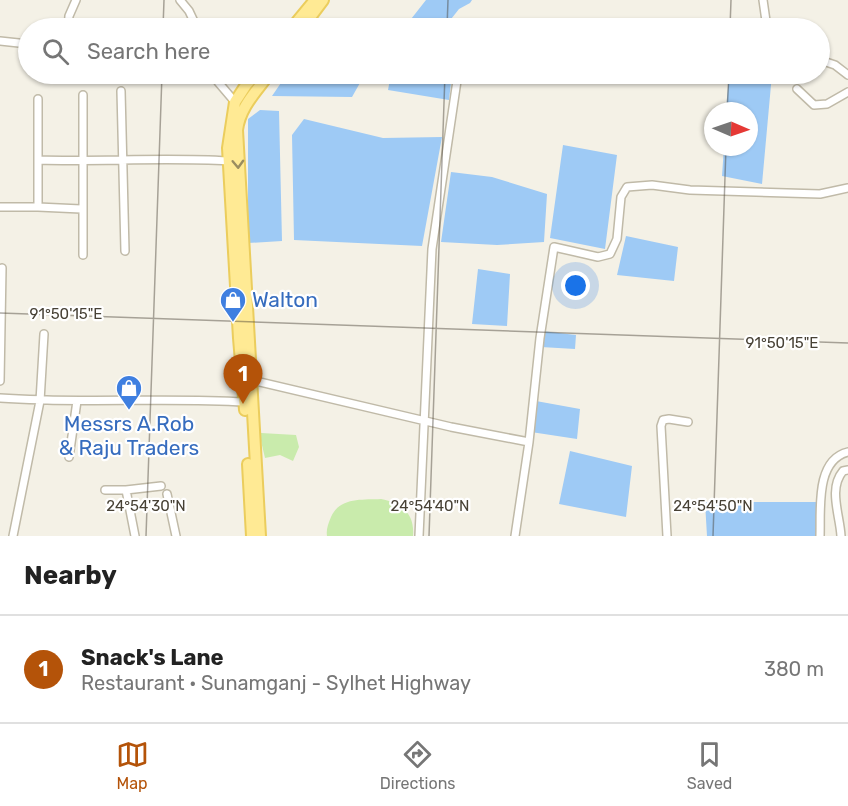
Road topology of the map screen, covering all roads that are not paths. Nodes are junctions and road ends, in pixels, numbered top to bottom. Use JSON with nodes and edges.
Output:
{"nodes":[{"id":1,"x":76,"y":0,"type":"edge"},
{"id":2,"x":180,"y":0,"type":"edge"},
{"id":3,"x":315,"y":0,"type":"edge"},
{"id":4,"x":763,"y":0,"type":"edge"},
{"id":5,"x":69,"y":18,"type":"edge"},
{"id":6,"x":192,"y":18,"type":"edge"},
{"id":7,"x":300,"y":18,"type":"edge"},
{"id":8,"x":307,"y":18,"type":"edge"},
{"id":9,"x":766,"y":18,"type":"edge"},
{"id":10,"x":0,"y":41,"type":"edge"},
{"id":11,"x":18,"y":43,"type":"edge"},
{"id":12,"x":830,"y":63,"type":"edge"},
{"id":13,"x":848,"y":75,"type":"edge"},
{"id":14,"x":220,"y":84,"type":"edge"},
{"id":15,"x":247,"y":84,"type":"edge"},
{"id":16,"x":261,"y":84,"type":"edge"},
{"id":17,"x":457,"y":84,"type":"edge"},
{"id":18,"x":797,"y":89,"type":"dead end"},
{"id":19,"x":121,"y":91,"type":"dead end"},
{"id":20,"x":848,"y":92,"type":"edge"},
{"id":21,"x":83,"y":95,"type":"dead end"},
{"id":22,"x":38,"y":99,"type":"dead end"},
{"id":23,"x":235,"y":102,"type":"junction"},
{"id":24,"x":39,"y":160,"type":"junction"},
{"id":25,"x":123,"y":161,"type":"junction"},
{"id":26,"x":228,"y":161,"type":"junction"},
{"id":27,"x":81,"y":162,"type":"junction"},
{"id":28,"x":848,"y":188,"type":"edge"},
{"id":29,"x":0,"y":207,"type":"edge"},
{"id":30,"x":38,"y":207,"type":"junction"},
{"id":31,"x":81,"y":209,"type":"junction"},
{"id":32,"x":125,"y":251,"type":"dead end"},
{"id":33,"x":83,"y":255,"type":"dead end"},
{"id":34,"x":2,"y":268,"type":"dead end"},
{"id":35,"x":44,"y":334,"type":"dead end"},
{"id":36,"x":251,"y":380,"type":"junction"},
{"id":37,"x":0,"y":381,"type":"edge"},
{"id":38,"x":0,"y":398,"type":"edge"},
{"id":39,"x":40,"y":401,"type":"junction"},
{"id":40,"x":77,"y":401,"type":"junction"},
{"id":41,"x":245,"y":402,"type":"junction"},
{"id":42,"x":425,"y":422,"type":"junction"},
{"id":43,"x":688,"y":422,"type":"dead end"},
{"id":44,"x":529,"y":442,"type":"junction"},
{"id":45,"x":848,"y":452,"type":"edge"},
{"id":46,"x":69,"y":458,"type":"dead end"},
{"id":47,"x":848,"y":470,"type":"edge"},
{"id":48,"x":161,"y":486,"type":"dead end"},
{"id":49,"x":105,"y":490,"type":"dead end"},
{"id":50,"x":126,"y":490,"type":"junction"},
{"id":51,"x":168,"y":494,"type":"dead end"},
{"id":52,"x":13,"y":536,"type":"edge"},
{"id":53,"x":135,"y":536,"type":"edge"},
{"id":54,"x":176,"y":536,"type":"edge"},
{"id":55,"x":252,"y":536,"type":"edge"},
{"id":56,"x":260,"y":536,"type":"edge"},
{"id":57,"x":419,"y":536,"type":"edge"},
{"id":58,"x":515,"y":536,"type":"edge"},
{"id":59,"x":667,"y":536,"type":"edge"},
{"id":60,"x":820,"y":536,"type":"edge"},
{"id":61,"x":841,"y":536,"type":"edge"}],
"edges":[{"from":1,"to":5,"type":"street"},
{"from":2,"to":6,"type":"street"},
{"from":3,"to":7,"type":"main road"},
{"from":3,"to":8,"type":"main road"},
{"from":4,"to":9,"type":"street"},
{"from":10,"to":11,"type":"street"},
{"from":12,"to":13,"type":"street"},
{"from":14,"to":23,"type":"street"},
{"from":15,"to":23,"type":"main road"},
{"from":16,"to":36,"type":"main road","one_way":true},
{"from":17,"to":42,"type":"street"},
{"from":18,"to":20,"type":"street"},
{"from":19,"to":25,"type":"street"},
{"from":21,"to":27,"type":"street"},
{"from":22,"to":24,"type":"street"},
{"from":23,"to":26,"type":"main road"},
{"from":24,"to":27,"type":"street"},
{"from":24,"to":30,"type":"street"},
{"from":25,"to":26,"type":"street"},
{"from":25,"to":27,"type":"street"},
{"from":25,"to":32,"type":"street"},
{"from":26,"to":41,"type":"main road"},
{"from":27,"to":31,"type":"street"},
{"from":28,"to":44,"type":"street"},
{"from":29,"to":30,"type":"street"},
{"from":30,"to":31,"type":"street"},
{"from":31,"to":33,"type":"street"},
{"from":34,"to":37,"type":"street"},
{"from":35,"to":39,"type":"street"},
{"from":36,"to":42,"type":"street"},
{"from":36,"to":56,"type":"main road"},
{"from":38,"to":39,"type":"street"},
{"from":39,"to":40,"type":"street"},
{"from":39,"to":52,"type":"street"},
{"from":40,"to":41,"type":"street"},
{"from":40,"to":46,"type":"street"},
{"from":41,"to":55,"type":"main road"},
{"from":42,"to":44,"type":"street"},
{"from":42,"to":57,"type":"street"},
{"from":43,"to":59,"type":"street"},
{"from":44,"to":58,"type":"street"},
{"from":45,"to":60,"type":"street"},
{"from":47,"to":61,"type":"street"},
{"from":48,"to":50,"type":"street"},
{"from":49,"to":50,"type":"street"},
{"from":50,"to":53,"type":"street"},
{"from":51,"to":54,"type":"street"}]}
